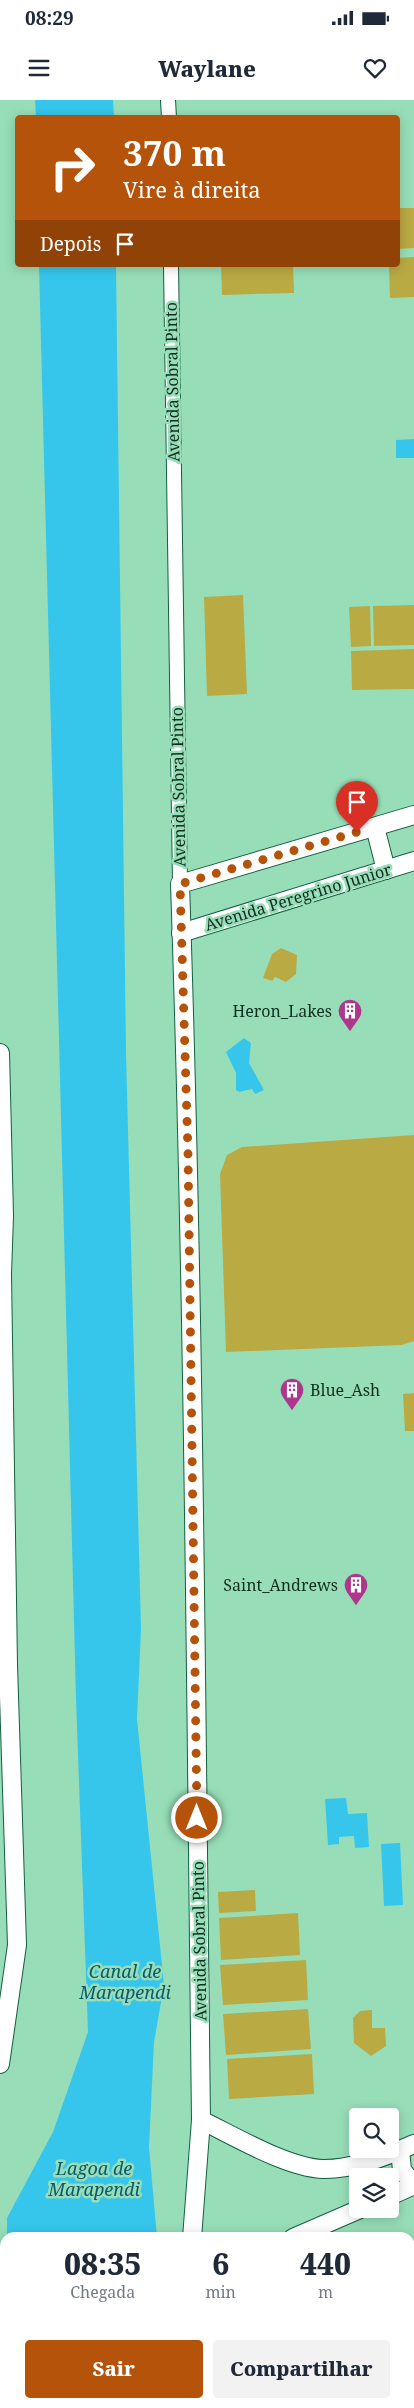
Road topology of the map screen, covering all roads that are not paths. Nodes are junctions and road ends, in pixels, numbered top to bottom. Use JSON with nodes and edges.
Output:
{"nodes":[{"id":1,"x":168,"y":100,"type":"edge"},
{"id":2,"x":169,"y":115,"type":"edge"},
{"id":3,"x":171,"y":267,"type":"edge"},
{"id":4,"x":414,"y":815,"type":"edge"},
{"id":5,"x":374,"y":827,"type":"junction"},
{"id":6,"x":414,"y":861,"type":"edge"},
{"id":7,"x":386,"y":870,"type":"junction"},
{"id":8,"x":180,"y":884,"type":"junction"},
{"id":9,"x":182,"y":933,"type":"junction"},
{"id":10,"x":0,"y":1053,"type":"edge"},
{"id":11,"x":1,"y":1125,"type":"edge"},
{"id":12,"x":2,"y":1216,"type":"edge"},
{"id":13,"x":1,"y":1274,"type":"edge"},
{"id":14,"x":2,"y":1345,"type":"edge"},
{"id":15,"x":0,"y":2064,"type":"edge"},
{"id":16,"x":201,"y":2120,"type":"junction"},
{"id":17,"x":407,"y":2147,"type":"edge"},
{"id":18,"x":414,"y":2185,"type":"edge"},
{"id":19,"x":399,"y":2192,"type":"edge"},
{"id":20,"x":349,"y":2214,"type":"edge"},
{"id":21,"x":192,"y":2232,"type":"edge"},
{"id":22,"x":307,"y":2232,"type":"edge"}],
"edges":[{"from":1,"to":2,"type":"street"},
{"from":3,"to":8,"type":"street","name":"Avenida Sobral Pinto"},
{"from":4,"to":5,"type":"street"},
{"from":5,"to":7,"type":"street"},
{"from":5,"to":8,"type":"street"},
{"from":6,"to":7,"type":"street","name":"Avenida Peregrino Junior"},
{"from":7,"to":9,"type":"street","name":"Avenida Peregrino Junior"},
{"from":8,"to":9,"type":"street","name":"Avenida Sobral Pinto"},
{"from":9,"to":16,"type":"street","name":"Avenida Sobral Pinto"},
{"from":10,"to":11,"type":"street"},
{"from":11,"to":12,"type":"street"},
{"from":12,"to":13,"type":"street"},
{"from":13,"to":14,"type":"street"},
{"from":14,"to":15,"type":"street"},
{"from":16,"to":17,"type":"street"},
{"from":16,"to":21,"type":"street","name":"Avenida Sobral Pinto"},
{"from":17,"to":18,"type":"street"},
{"from":18,"to":19,"type":"street"},
{"from":20,"to":22,"type":"street"}]}
